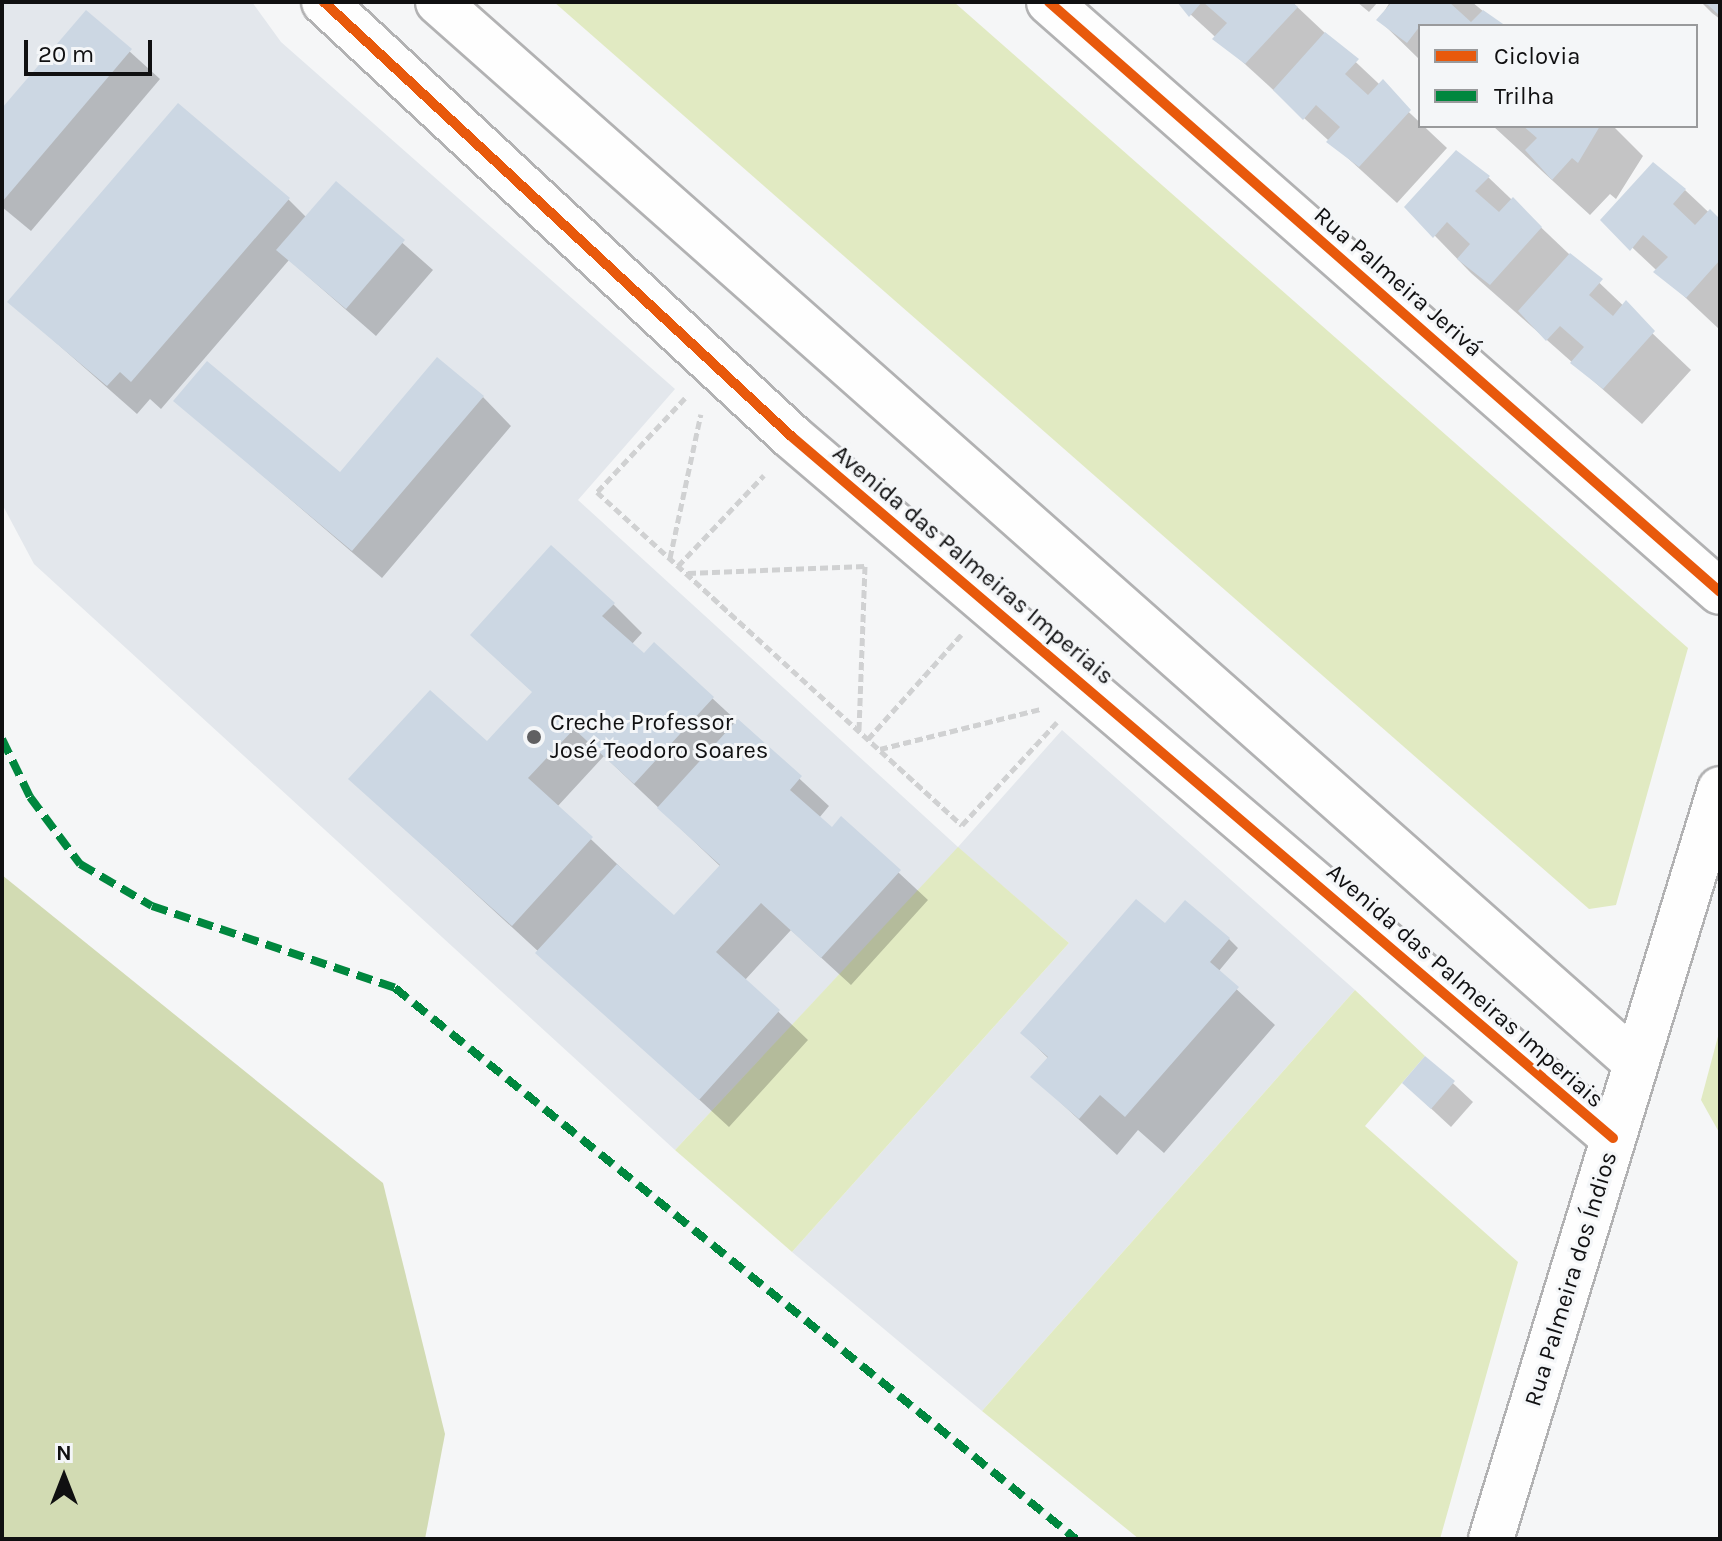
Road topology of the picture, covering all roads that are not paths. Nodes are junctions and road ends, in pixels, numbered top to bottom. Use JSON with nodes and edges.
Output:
{"nodes":[{"id":1,"x":324,"y":2,"type":"edge"},
{"id":2,"x":438,"y":2,"type":"edge"},
{"id":3,"x":1049,"y":2,"type":"edge"},
{"id":4,"x":1720,"y":592,"type":"edge"},
{"id":5,"x":1720,"y":789,"type":"edge"},
{"id":6,"x":1636,"y":1063,"type":"junction"},
{"id":7,"x":1613,"y":1138,"type":"junction"},
{"id":8,"x":1491,"y":1539,"type":"edge"}],
"edges":[{"from":1,"to":7,"type":"street","name":"Avenida das Palmeiras Imperiais"},
{"from":2,"to":6,"type":"street"},
{"from":3,"to":4,"type":"street","name":"Rua Palmeira Jerivá"},
{"from":5,"to":6,"type":"street","name":"Rua Palmeira dos Índios"},
{"from":6,"to":7,"type":"street","name":"Rua Palmeira dos Índios"},
{"from":7,"to":8,"type":"street","name":"Rua Palmeira dos Índios"}]}
